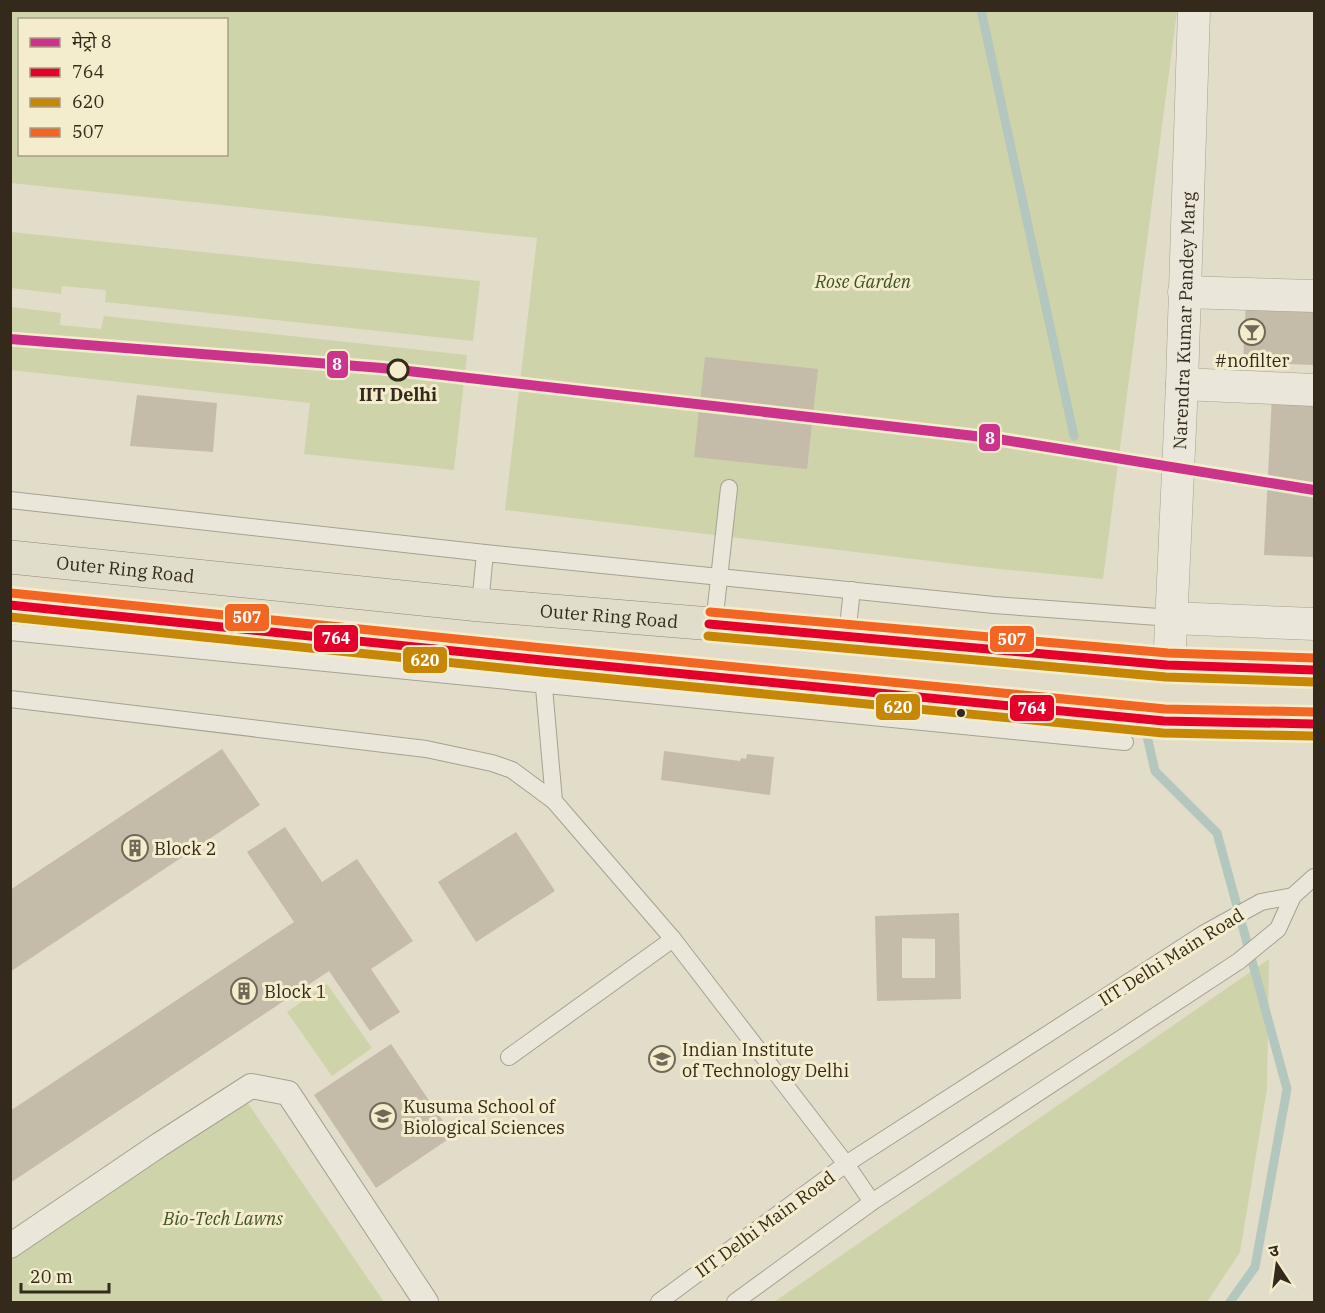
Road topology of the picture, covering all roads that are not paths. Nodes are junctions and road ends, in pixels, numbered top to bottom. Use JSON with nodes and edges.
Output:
{"nodes":[{"id":1,"x":1194,"y":10,"type":"edge"},
{"id":2,"x":1184,"y":292,"type":"junction"},
{"id":3,"x":1314,"y":296,"type":"edge"},
{"id":4,"x":1182,"y":384,"type":"junction"},
{"id":5,"x":1314,"y":390,"type":"edge"},
{"id":6,"x":729,"y":488,"type":"dead end"},
{"id":7,"x":10,"y":500,"type":"edge"},
{"id":8,"x":485,"y":554,"type":"junction"},
{"id":9,"x":10,"y":557,"type":"edge"},
{"id":10,"x":719,"y":577,"type":"junction"},
{"id":11,"x":852,"y":590,"type":"junction"},
{"id":12,"x":10,"y":605,"type":"edge"},
{"id":13,"x":480,"y":605,"type":"junction"},
{"id":14,"x":1172,"y":618,"type":"junction"},
{"id":15,"x":714,"y":624,"type":"junction"},
{"id":16,"x":1314,"y":624,"type":"edge"},
{"id":17,"x":10,"y":632,"type":"edge"},
{"id":18,"x":847,"y":635,"type":"junction"},
{"id":19,"x":1167,"y":665,"type":"junction"},
{"id":20,"x":1314,"y":670,"type":"edge"},
{"id":21,"x":543,"y":673,"type":"junction"},
{"id":22,"x":10,"y":699,"type":"edge"},
{"id":23,"x":845,"y":702,"type":"junction"},
{"id":24,"x":1314,"y":724,"type":"edge"},
{"id":25,"x":1125,"y":742,"type":"dead end"},
{"id":26,"x":555,"y":801,"type":"junction"},
{"id":27,"x":1314,"y":877,"type":"edge"},
{"id":28,"x":1293,"y":896,"type":"junction"},
{"id":29,"x":673,"y":939,"type":"junction"},
{"id":30,"x":509,"y":1057,"type":"dead end"},
{"id":31,"x":846,"y":1164,"type":"junction"},
{"id":32,"x":872,"y":1202,"type":"junction"},
{"id":33,"x":10,"y":1246,"type":"edge"},
{"id":34,"x":426,"y":1302,"type":"edge"},
{"id":35,"x":659,"y":1302,"type":"edge"},
{"id":36,"x":735,"y":1302,"type":"edge"}],
"edges":[{"from":1,"to":2,"type":"street","name":"Narendra Kumar Pandey Marg"},
{"from":2,"to":3,"type":"street"},
{"from":2,"to":4,"type":"street","name":"Narendra Kumar Pandey Marg"},
{"from":4,"to":5,"type":"street"},
{"from":4,"to":14,"type":"street","name":"Narendra Kumar Pandey Marg"},
{"from":6,"to":10,"type":"lane"},
{"from":7,"to":8,"type":"lane"},
{"from":8,"to":10,"type":"lane"},
{"from":8,"to":13,"type":"lane"},
{"from":9,"to":13,"type":"main road","name":"Outer Ring Road"},
{"from":10,"to":11,"type":"lane"},
{"from":10,"to":15,"type":"lane"},
{"from":11,"to":14,"type":"lane"},
{"from":11,"to":18,"type":"lane"},
{"from":12,"to":21,"type":"main road"},
{"from":13,"to":15,"type":"main road","name":"Outer Ring Road"},
{"from":14,"to":16,"type":"street"},
{"from":14,"to":19,"type":"street","name":"Narendra Kumar Pandey Marg"},
{"from":15,"to":18,"type":"main road","name":"Outer Ring Road"},
{"from":17,"to":21,"type":"lane"},
{"from":18,"to":19,"type":"main road","name":"Outer Ring Road"},
{"from":19,"to":20,"type":"main road","name":"Outer Ring Road"},
{"from":21,"to":23,"type":"main road"},
{"from":21,"to":26,"type":"lane"},
{"from":22,"to":26,"type":"lane"},
{"from":23,"to":24,"type":"main road"},
{"from":23,"to":25,"type":"lane"},
{"from":26,"to":29,"type":"lane"},
{"from":27,"to":28,"type":"lane"},
{"from":28,"to":31,"type":"lane","name":"IIT Delhi Main Road"},
{"from":28,"to":32,"type":"lane","name":"IIT Delhi Main Road"},
{"from":29,"to":30,"type":"lane"},
{"from":29,"to":31,"type":"lane"},
{"from":31,"to":32,"type":"lane"},
{"from":31,"to":35,"type":"lane","name":"IIT Delhi Main Road"},
{"from":32,"to":36,"type":"lane","name":"IIT Delhi Main Road"},
{"from":33,"to":34,"type":"street"}]}
